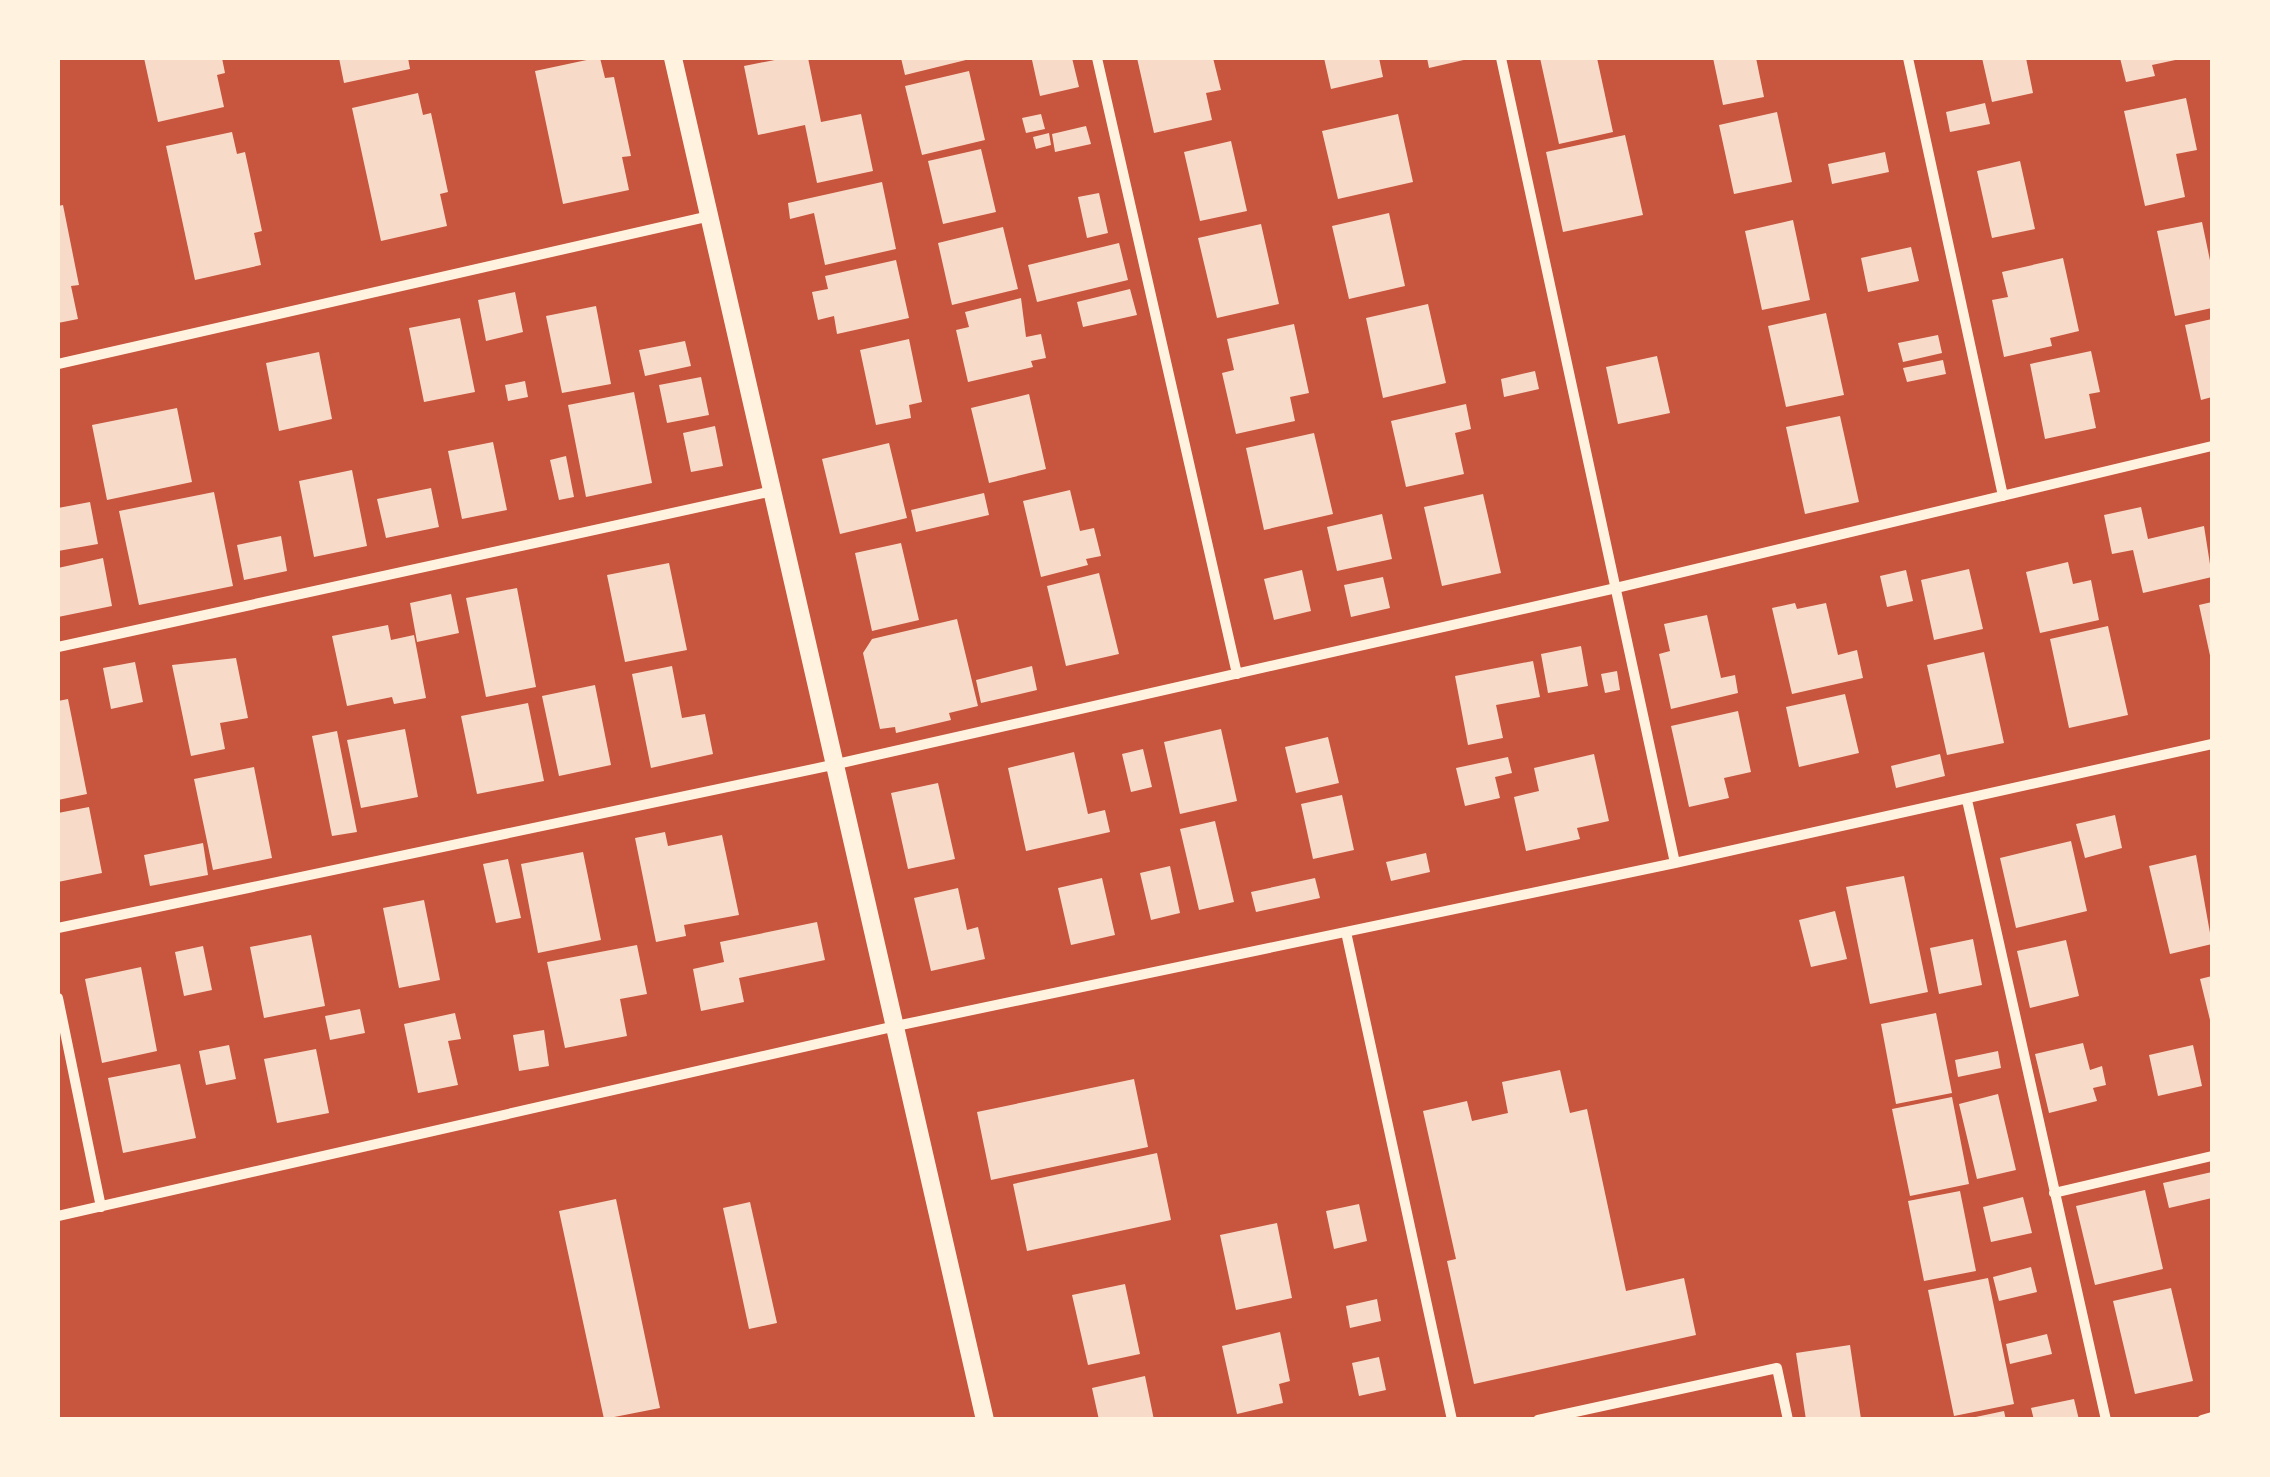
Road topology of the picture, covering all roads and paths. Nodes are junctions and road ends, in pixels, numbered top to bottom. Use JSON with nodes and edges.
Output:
{"nodes":[{"id":1,"x":673,"y":58,"type":"edge"},
{"id":2,"x":1097,"y":58,"type":"edge"},
{"id":3,"x":1501,"y":58,"type":"edge"},
{"id":4,"x":1908,"y":58,"type":"edge"},
{"id":5,"x":711,"y":216,"type":"junction"},
{"id":6,"x":58,"y":364,"type":"edge"},
{"id":7,"x":2212,"y":446,"type":"edge"},
{"id":8,"x":773,"y":492,"type":"junction"},
{"id":9,"x":2003,"y":496,"type":"junction"},
{"id":10,"x":1616,"y":588,"type":"junction"},
{"id":11,"x":58,"y":647,"type":"edge"},
{"id":12,"x":1236,"y":674,"type":"junction"},
{"id":13,"x":2212,"y":744,"type":"edge"},
{"id":14,"x":837,"y":764,"type":"junction"},
{"id":15,"x":1967,"y":800,"type":"junction"},
{"id":16,"x":1676,"y":864,"type":"junction"},
{"id":17,"x":58,"y":928,"type":"edge"},
{"id":18,"x":1346,"y":932,"type":"junction"},
{"id":19,"x":58,"y":998,"type":"edge"},
{"id":20,"x":896,"y":1026,"type":"junction"},
{"id":21,"x":2212,"y":1156,"type":"edge"},
{"id":22,"x":2054,"y":1193,"type":"junction"},
{"id":23,"x":102,"y":1206,"type":"junction"},
{"id":24,"x":58,"y":1216,"type":"edge"},
{"id":25,"x":2212,"y":1417,"type":"edge"},
{"id":26,"x":985,"y":1420,"type":"edge"},
{"id":27,"x":1452,"y":1420,"type":"edge"},
{"id":28,"x":1538,"y":1420,"type":"edge"},
{"id":29,"x":1788,"y":1420,"type":"edge"},
{"id":30,"x":2106,"y":1420,"type":"edge"},
{"id":31,"x":2202,"y":1420,"type":"edge"}],
"edges":[{"from":1,"to":5,"type":"street"},
{"from":2,"to":12,"type":"street"},
{"from":3,"to":10,"type":"street"},
{"from":4,"to":9,"type":"street"},
{"from":5,"to":6,"type":"street"},
{"from":5,"to":8,"type":"street"},
{"from":7,"to":9,"type":"street"},
{"from":8,"to":11,"type":"street"},
{"from":8,"to":14,"type":"street"},
{"from":9,"to":10,"type":"street"},
{"from":10,"to":12,"type":"street"},
{"from":10,"to":16,"type":"street"},
{"from":12,"to":14,"type":"street"},
{"from":13,"to":15,"type":"street"},
{"from":14,"to":17,"type":"street"},
{"from":14,"to":20,"type":"street"},
{"from":15,"to":16,"type":"street"},
{"from":15,"to":22,"type":"street"},
{"from":16,"to":18,"type":"street"},
{"from":18,"to":20,"type":"street"},
{"from":18,"to":27,"type":"street"},
{"from":19,"to":23,"type":"street"},
{"from":20,"to":23,"type":"street"},
{"from":20,"to":26,"type":"street"},
{"from":21,"to":22,"type":"street"},
{"from":22,"to":30,"type":"street"},
{"from":23,"to":24,"type":"street"},
{"from":25,"to":31,"type":"street"},
{"from":28,"to":29,"type":"street"}]}
